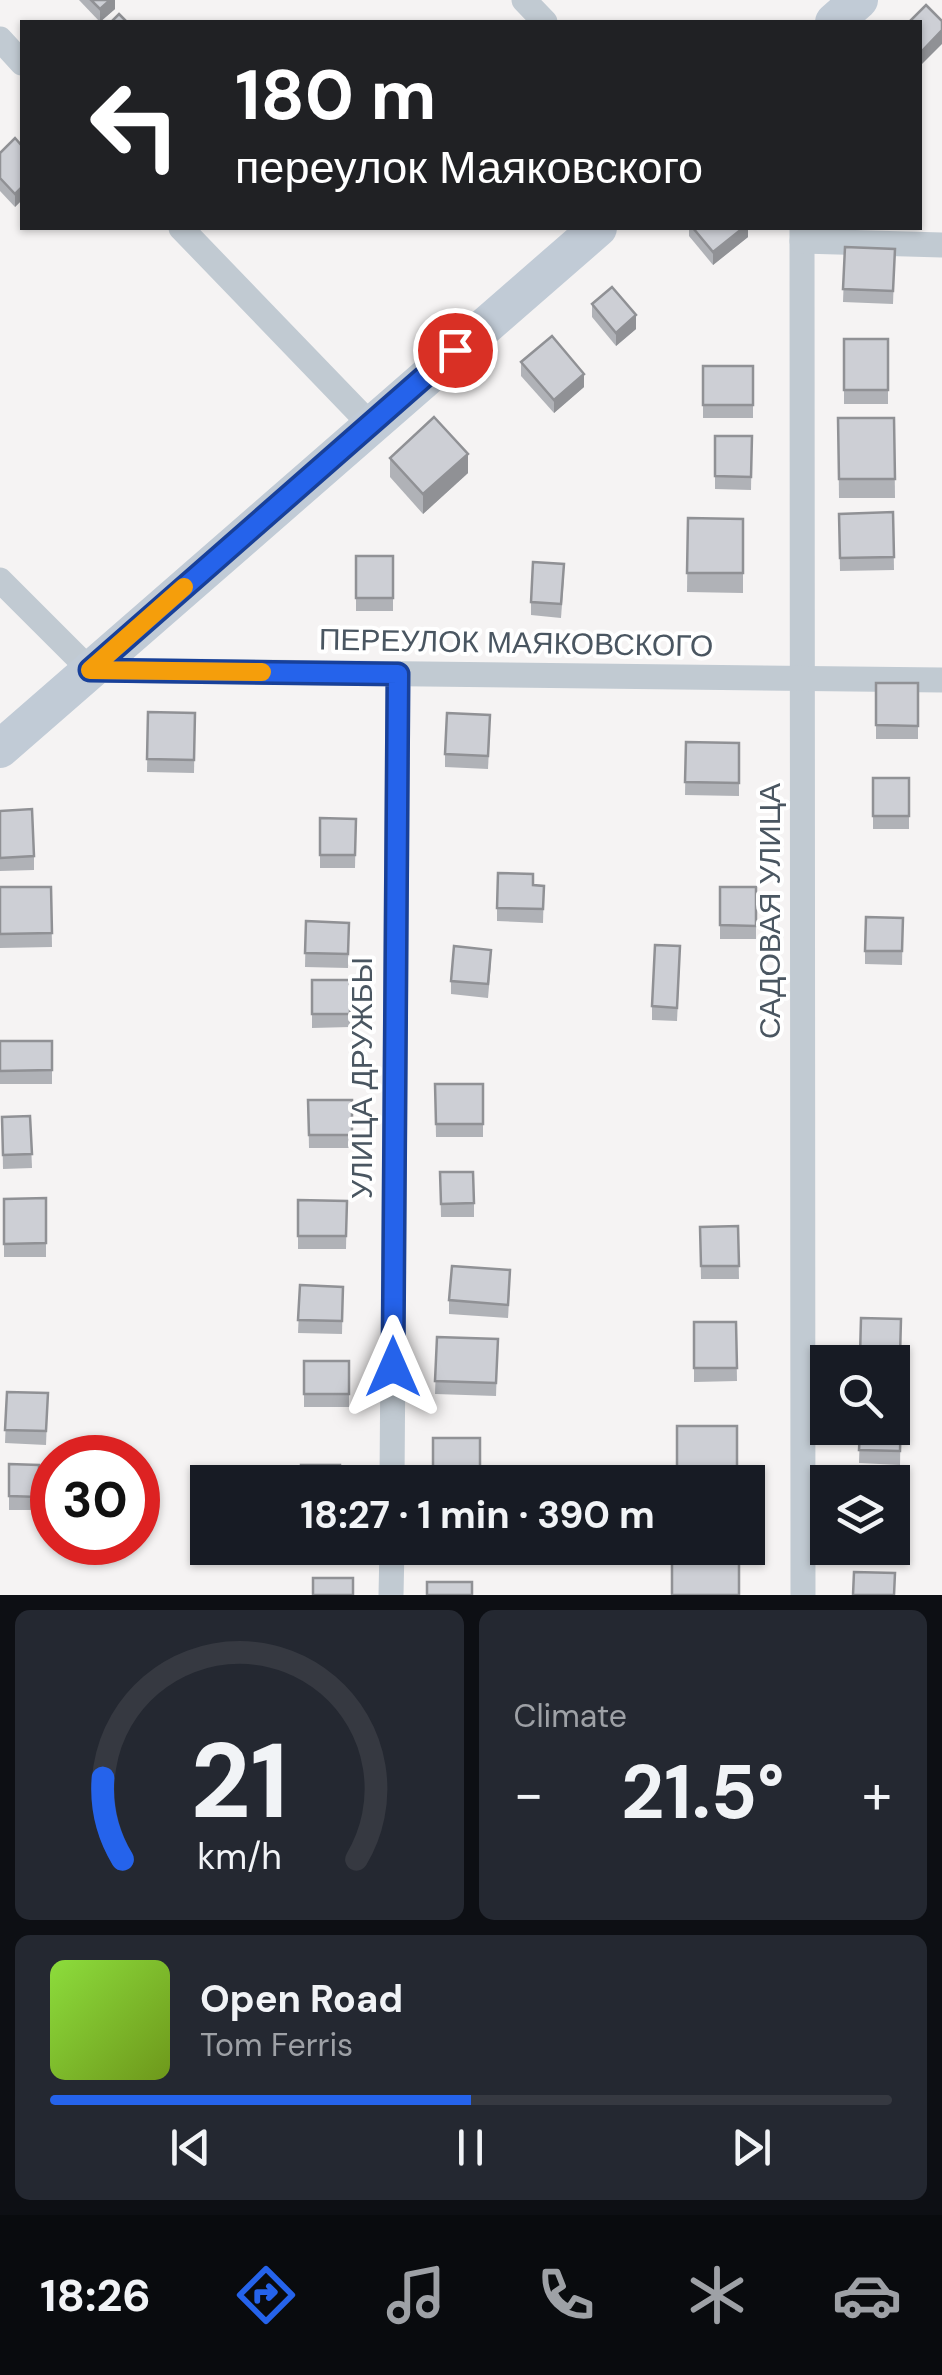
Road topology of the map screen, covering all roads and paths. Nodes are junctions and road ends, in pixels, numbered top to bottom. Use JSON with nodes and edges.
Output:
{"nodes":[{"id":1,"x":524,"y":0,"type":"edge"},
{"id":2,"x":859,"y":0,"type":"edge"},
{"id":3,"x":543,"y":20,"type":"edge"},
{"id":4,"x":836,"y":20,"type":"edge"},
{"id":5,"x":0,"y":40,"type":"edge"},
{"id":6,"x":20,"y":61,"type":"edge"},
{"id":7,"x":183,"y":230,"type":"edge"},
{"id":8,"x":596,"y":230,"type":"edge"},
{"id":9,"x":802,"y":234,"type":"edge"},
{"id":10,"x":942,"y":245,"type":"edge"},
{"id":11,"x":369,"y":423,"type":"junction"},
{"id":12,"x":0,"y":580,"type":"edge"},
{"id":13,"x":90,"y":670,"type":"junction"},
{"id":14,"x":398,"y":674,"type":"junction"},
{"id":15,"x":803,"y":679,"type":"junction"},
{"id":16,"x":942,"y":680,"type":"edge"},
{"id":17,"x":0,"y":749,"type":"edge"},
{"id":18,"x":392,"y":1465,"type":"edge"},
{"id":19,"x":392,"y":1565,"type":"edge"},
{"id":20,"x":392,"y":1595,"type":"edge"},
{"id":21,"x":803,"y":1595,"type":"edge"}],
"edges":[{"from":1,"to":3,"type":"street"},
{"from":2,"to":4,"type":"street"},
{"from":5,"to":6,"type":"street"},
{"from":7,"to":11,"type":"street"},
{"from":8,"to":11,"type":"street"},
{"from":9,"to":10,"type":"street"},
{"from":9,"to":15,"type":"street","name":"САДОВАЯ УЛИЦА"},
{"from":11,"to":13,"type":"street"},
{"from":12,"to":13,"type":"street"},
{"from":13,"to":14,"type":"street","name":"ПЕРЕУЛОК МАЯКОВСКОГО"},
{"from":13,"to":17,"type":"street"},
{"from":14,"to":15,"type":"street","name":"ПЕРЕУЛОК МАЯКОВСКОГО"},
{"from":14,"to":18,"type":"street","name":"УЛИЦА ДРУЖБЫ"},
{"from":15,"to":16,"type":"street","name":"ПЕРЕУЛОК МАЯКОВСКОГО"},
{"from":15,"to":21,"type":"street","name":"САДОВАЯ УЛИЦА"},
{"from":19,"to":20,"type":"street"}]}
